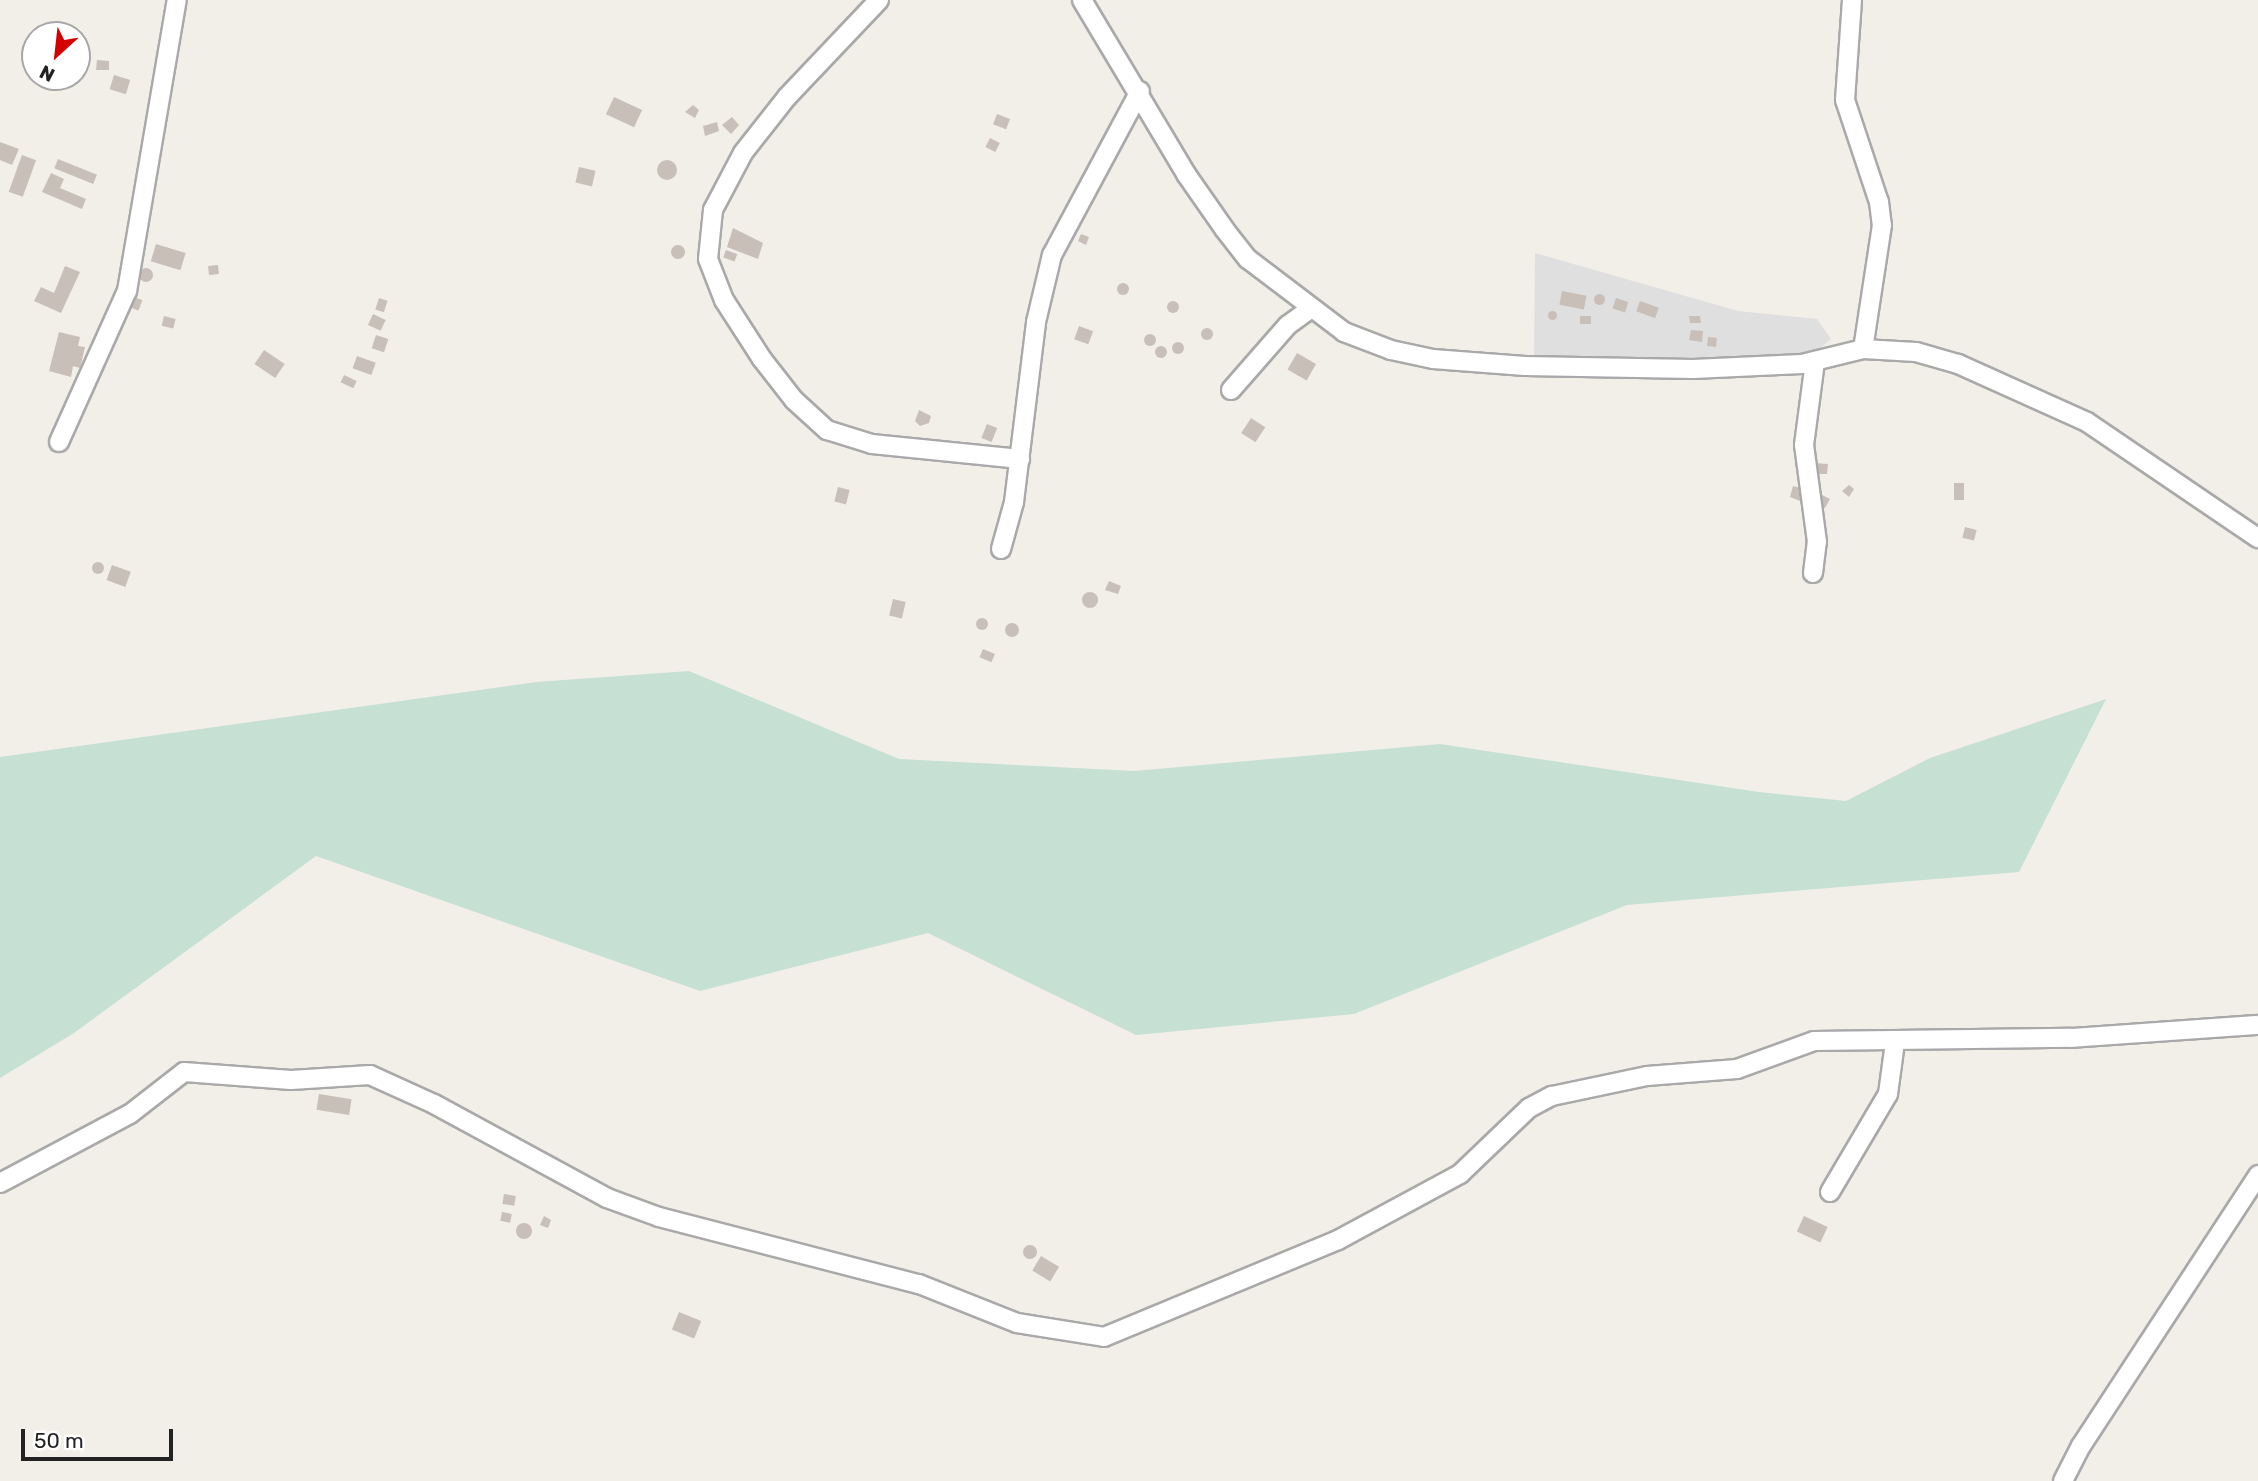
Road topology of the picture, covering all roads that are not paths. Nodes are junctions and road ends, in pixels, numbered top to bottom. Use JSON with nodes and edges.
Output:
{"nodes":[{"id":1,"x":177,"y":0,"type":"edge"},
{"id":2,"x":879,"y":0,"type":"edge"},
{"id":3,"x":1083,"y":0,"type":"edge"},
{"id":4,"x":1852,"y":0,"type":"edge"},
{"id":5,"x":1140,"y":91,"type":"junction"},
{"id":6,"x":1309,"y":310,"type":"junction"},
{"id":7,"x":1863,"y":349,"type":"junction"},
{"id":8,"x":1815,"y":361,"type":"junction"},
{"id":9,"x":1231,"y":390,"type":"dead end"},
{"id":10,"x":59,"y":442,"type":"dead end"},
{"id":11,"x":1020,"y":459,"type":"junction"},
{"id":12,"x":2258,"y":538,"type":"edge"},
{"id":13,"x":1001,"y":549,"type":"dead end"},
{"id":14,"x":1813,"y":573,"type":"dead end"},
{"id":15,"x":2258,"y":1025,"type":"edge"},
{"id":16,"x":1895,"y":1042,"type":"junction"},
{"id":17,"x":2258,"y":1175,"type":"edge"},
{"id":18,"x":0,"y":1183,"type":"edge"},
{"id":19,"x":1830,"y":1192,"type":"dead end"},
{"id":20,"x":2063,"y":1481,"type":"edge"}],
"edges":[{"from":1,"to":10,"type":"street"},
{"from":2,"to":11,"type":"street"},
{"from":3,"to":5,"type":"street"},
{"from":4,"to":7,"type":"street"},
{"from":5,"to":6,"type":"street"},
{"from":5,"to":11,"type":"street"},
{"from":6,"to":8,"type":"street"},
{"from":6,"to":9,"type":"street"},
{"from":7,"to":8,"type":"street"},
{"from":7,"to":12,"type":"street"},
{"from":8,"to":14,"type":"street"},
{"from":11,"to":13,"type":"street"},
{"from":15,"to":16,"type":"street"},
{"from":16,"to":18,"type":"street"},
{"from":16,"to":19,"type":"street"},
{"from":17,"to":20,"type":"street"}]}
